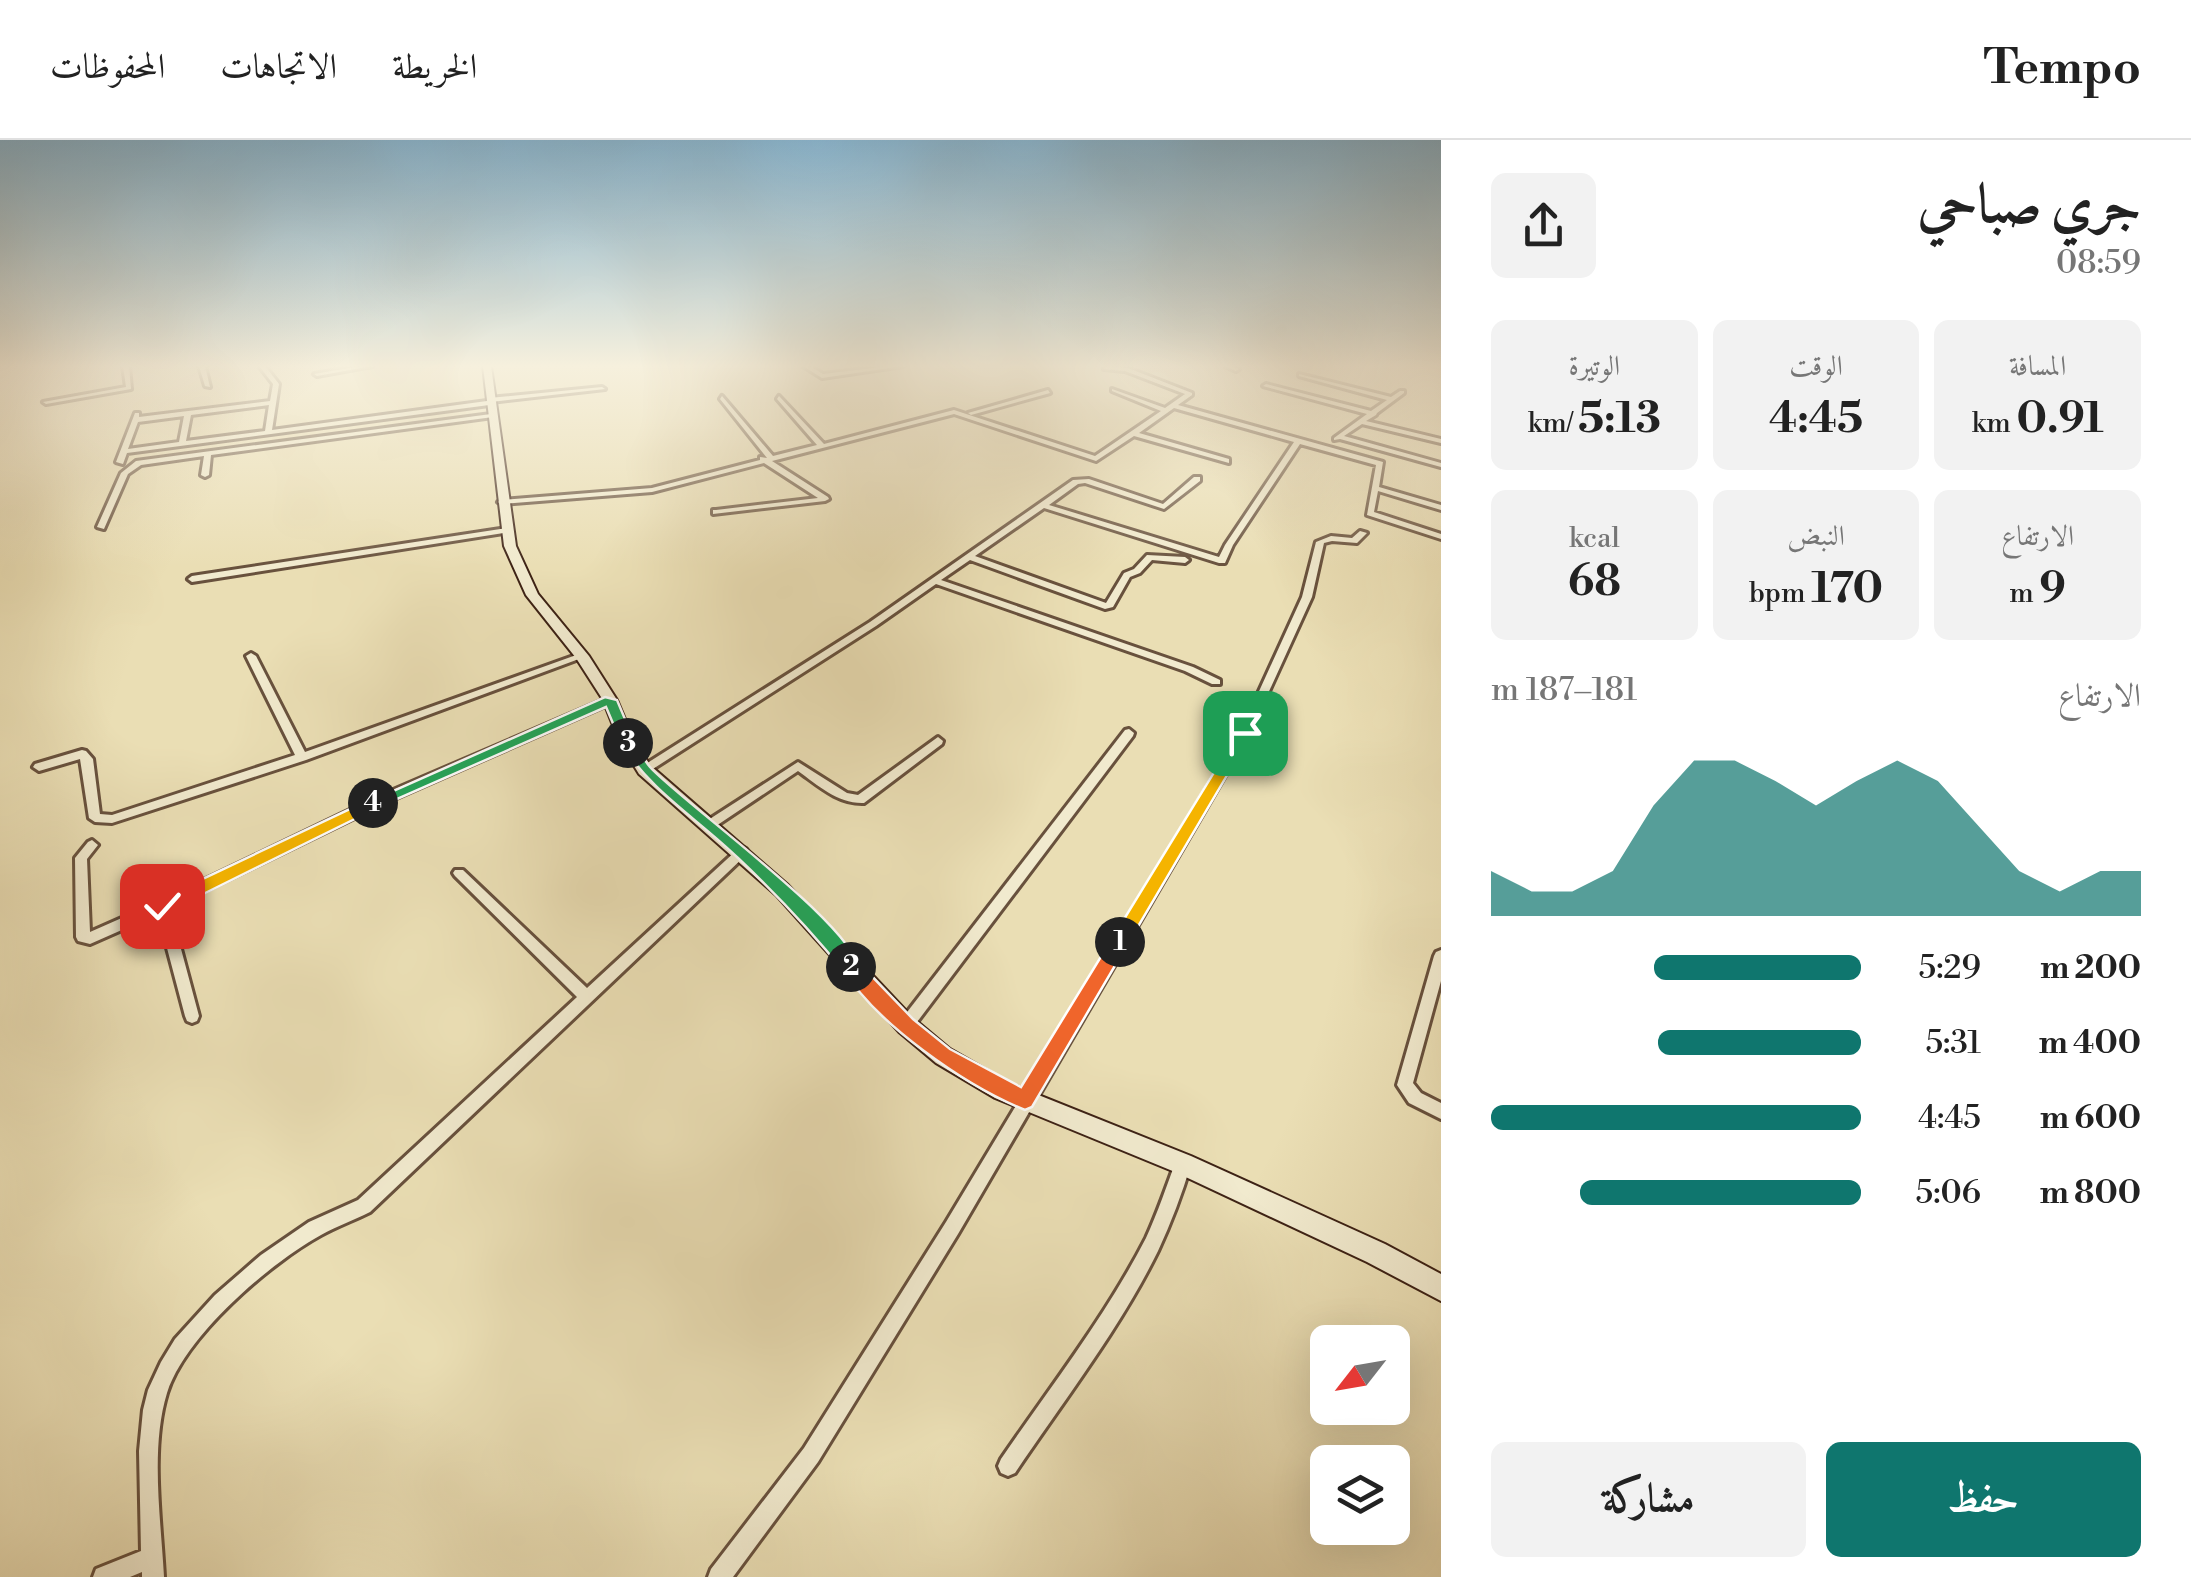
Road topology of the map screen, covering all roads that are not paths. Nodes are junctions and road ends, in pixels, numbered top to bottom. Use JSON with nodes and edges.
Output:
{"nodes":[{"id":1,"x":131,"y":433,"type":"edge"},
{"id":2,"x":184,"y":433,"type":"edge"},
{"id":3,"x":260,"y":433,"type":"edge"},
{"id":4,"x":331,"y":433,"type":"edge"},
{"id":5,"x":493,"y":433,"type":"edge"},
{"id":6,"x":748,"y":433,"type":"edge"},
{"id":7,"x":810,"y":433,"type":"edge"},
{"id":8,"x":869,"y":433,"type":"edge"},
{"id":9,"x":1020,"y":433,"type":"edge"},
{"id":10,"x":1133,"y":433,"type":"joint"},
{"id":11,"x":1264,"y":433,"type":"edge"},
{"id":12,"x":1346,"y":433,"type":"edge"},
{"id":13,"x":1408,"y":433,"type":"edge"},
{"id":14,"x":1438,"y":433,"type":"edge"},
{"id":15,"x":1340,"y":437,"type":"junction"},
{"id":16,"x":1431,"y":439,"type":"junction"},
{"id":17,"x":1441,"y":441,"type":"edge"},
{"id":18,"x":1298,"y":442,"type":"junction"},
{"id":19,"x":182,"y":444,"type":"junction"},
{"id":20,"x":821,"y":445,"type":"junction"},
{"id":21,"x":1322,"y":448,"type":"junction"},
{"id":22,"x":126,"y":450,"type":"junction"},
{"id":23,"x":208,"y":454,"type":"junction"},
{"id":24,"x":767,"y":458,"type":"junction"},
{"id":25,"x":120,"y":462,"type":"dead end"},
{"id":26,"x":1226,"y":462,"type":"dead end"},
{"id":27,"x":1441,"y":465,"type":"edge"},
{"id":28,"x":205,"y":475,"type":"dead end"},
{"id":29,"x":1198,"y":479,"type":"dead end"},
{"id":30,"x":1375,"y":488,"type":"junction"},
{"id":31,"x":502,"y":502,"type":"junction"},
{"id":32,"x":1041,"y":504,"type":"junction"},
{"id":33,"x":1441,"y":508,"type":"edge"},
{"id":34,"x":716,"y":512,"type":"dead end"},
{"id":35,"x":101,"y":527,"type":"dead end"},
{"id":36,"x":507,"y":530,"type":"junction"},
{"id":37,"x":1363,"y":533,"type":"dead end"},
{"id":38,"x":1441,"y":537,"type":"edge"},
{"id":39,"x":969,"y":557,"type":"junction"},
{"id":40,"x":1185,"y":560,"type":"dead end"},
{"id":41,"x":192,"y":579,"type":"dead end"},
{"id":42,"x":935,"y":581,"type":"junction"},
{"id":43,"x":251,"y":656,"type":"dead end"},
{"id":44,"x":582,"y":656,"type":"junction"},
{"id":45,"x":1216,"y":682,"type":"dead end"},
{"id":46,"x":610,"y":700,"type":"junction"},
{"id":47,"x":1129,"y":733,"type":"dead end"},
{"id":48,"x":938,"y":742,"type":"dead end"},
{"id":49,"x":302,"y":756,"type":"junction"},
{"id":50,"x":39,"y":767,"type":"dead end"},
{"id":51,"x":645,"y":770,"type":"junction"},
{"id":52,"x":709,"y":825,"type":"junction"},
{"id":53,"x":92,"y":844,"type":"dead end"},
{"id":54,"x":742,"y":852,"type":"junction"},
{"id":55,"x":460,"y":873,"type":"dead end"},
{"id":56,"x":162,"y":906,"type":"junction"},
{"id":57,"x":1441,"y":956,"type":"edge"},
{"id":58,"x":587,"y":998,"type":"junction"},
{"id":59,"x":192,"y":1016,"type":"dead end"},
{"id":60,"x":906,"y":1025,"type":"junction"},
{"id":61,"x":1025,"y":1100,"type":"junction"},
{"id":62,"x":1441,"y":1111,"type":"edge"},
{"id":63,"x":1182,"y":1164,"type":"junction"},
{"id":64,"x":1441,"y":1288,"type":"edge"},
{"id":65,"x":1008,"y":1466,"type":"dead end"},
{"id":66,"x":153,"y":1567,"type":"edge"},
{"id":67,"x":104,"y":1577,"type":"edge"},
{"id":68,"x":718,"y":1577,"type":"edge"}],
"edges":[{"from":1,"to":22,"type":"street"},
{"from":2,"to":19,"type":"street"},
{"from":3,"to":19,"type":"street"},
{"from":4,"to":23,"type":"street"},
{"from":5,"to":31,"type":"main road"},
{"from":6,"to":24,"type":"street"},
{"from":7,"to":20,"type":"street"},
{"from":8,"to":20,"type":"street"},
{"from":9,"to":10,"type":"street"},
{"from":10,"to":26,"type":"street"},
{"from":11,"to":18,"type":"street"},
{"from":12,"to":15,"type":"street"},
{"from":13,"to":16,"type":"street"},
{"from":14,"to":16,"type":"street"},
{"from":15,"to":21,"type":"street"},
{"from":15,"to":27,"type":"street"},
{"from":16,"to":17,"type":"street"},
{"from":18,"to":21,"type":"street"},
{"from":18,"to":32,"type":"street"},
{"from":19,"to":22,"type":"street"},
{"from":20,"to":24,"type":"street"},
{"from":21,"to":30,"type":"street"},
{"from":22,"to":25,"type":"street"},
{"from":23,"to":28,"type":"street"},
{"from":23,"to":35,"type":"street"},
{"from":24,"to":31,"type":"street"},
{"from":24,"to":34,"type":"street"},
{"from":29,"to":32,"type":"street"},
{"from":30,"to":33,"type":"street"},
{"from":30,"to":38,"type":"street"},
{"from":31,"to":36,"type":"main road"},
{"from":32,"to":39,"type":"street"},
{"from":36,"to":41,"type":"street"},
{"from":36,"to":44,"type":"main road"},
{"from":37,"to":61,"type":"street"},
{"from":39,"to":40,"type":"street"},
{"from":39,"to":42,"type":"street"},
{"from":42,"to":45,"type":"street"},
{"from":42,"to":51,"type":"street"},
{"from":43,"to":49,"type":"street"},
{"from":44,"to":46,"type":"main road"},
{"from":44,"to":49,"type":"street"},
{"from":46,"to":51,"type":"main road"},
{"from":46,"to":56,"type":"street"},
{"from":47,"to":60,"type":"street"},
{"from":48,"to":52,"type":"street"},
{"from":49,"to":50,"type":"street"},
{"from":51,"to":52,"type":"main road"},
{"from":52,"to":54,"type":"main road"},
{"from":53,"to":56,"type":"street"},
{"from":54,"to":58,"type":"street"},
{"from":54,"to":60,"type":"main road"},
{"from":55,"to":58,"type":"street"},
{"from":56,"to":59,"type":"street"},
{"from":57,"to":62,"type":"street"},
{"from":58,"to":66,"type":"street"},
{"from":60,"to":61,"type":"main road"},
{"from":61,"to":63,"type":"main road"},
{"from":61,"to":68,"type":"street"},
{"from":63,"to":64,"type":"main road"},
{"from":63,"to":65,"type":"street"},
{"from":66,"to":67,"type":"street"}]}
